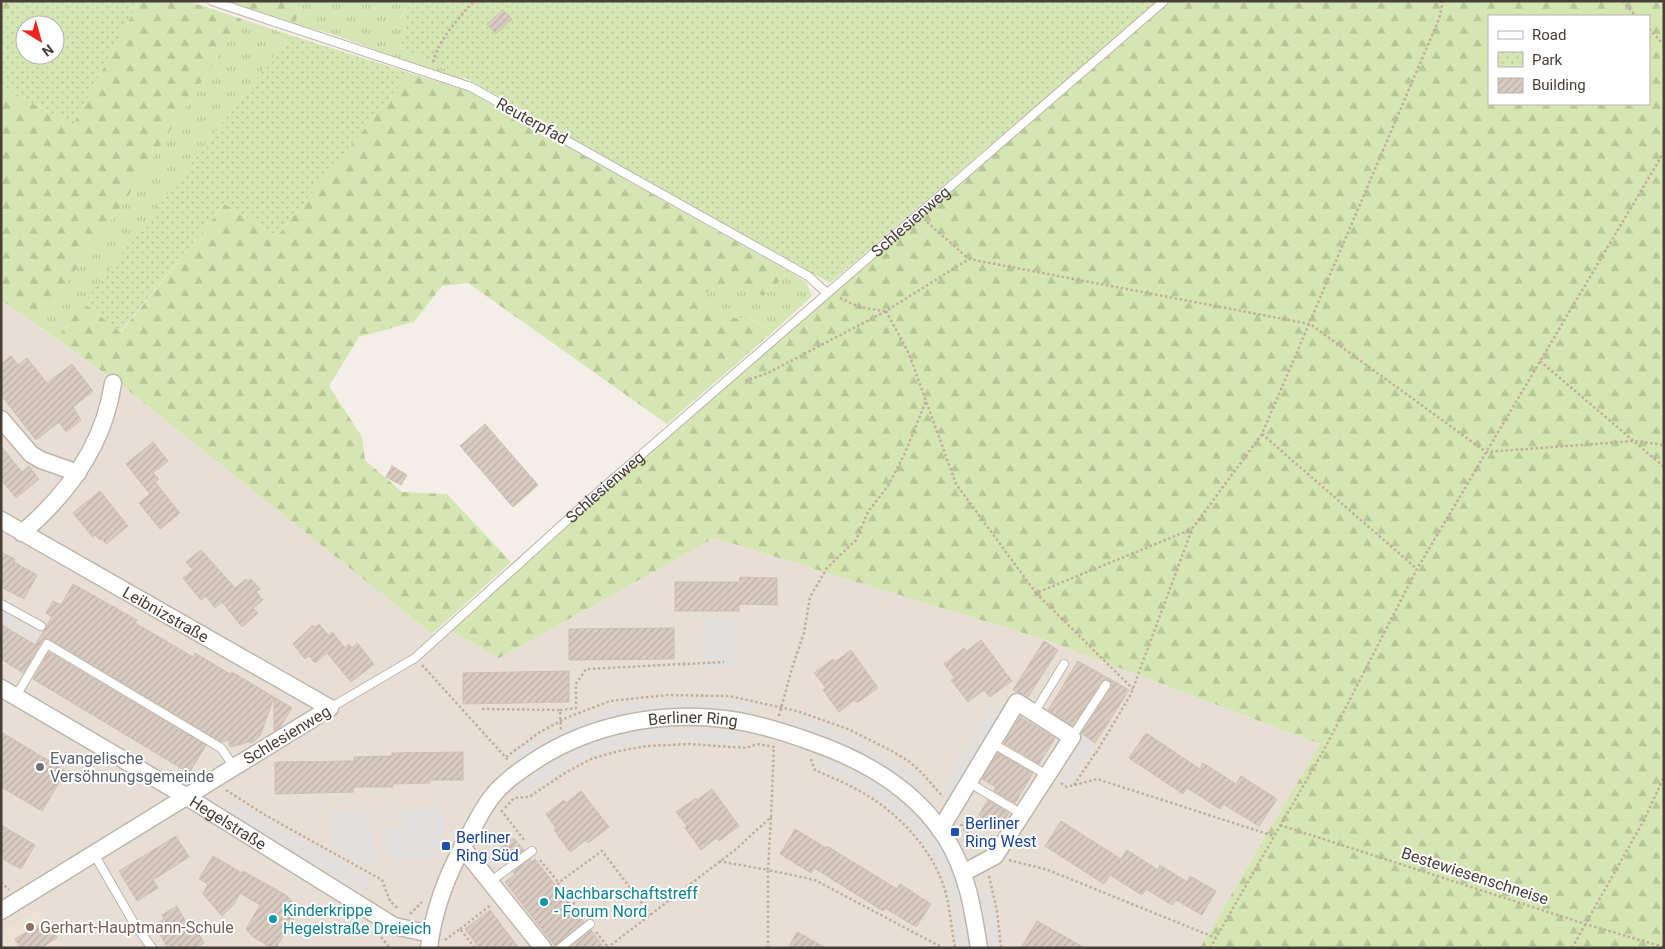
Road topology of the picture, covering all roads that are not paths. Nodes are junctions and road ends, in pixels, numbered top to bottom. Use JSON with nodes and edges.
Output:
{"nodes":[{"id":1,"x":212,"y":1,"type":"edge"},
{"id":2,"x":1164,"y":1,"type":"edge"},
{"id":3,"x":828,"y":293,"type":"junction"},
{"id":4,"x":113,"y":383,"type":"dead end"},
{"id":5,"x":1,"y":419,"type":"edge"},
{"id":6,"x":78,"y":473,"type":"junction"},
{"id":7,"x":1,"y":520,"type":"edge"},
{"id":8,"x":22,"y":533,"type":"junction"},
{"id":9,"x":1,"y":604,"type":"edge"},
{"id":10,"x":41,"y":626,"type":"dead end"},
{"id":11,"x":1064,"y":664,"type":"dead end"},
{"id":12,"x":1106,"y":684,"type":"dead end"},
{"id":13,"x":1,"y":688,"type":"edge"},
{"id":14,"x":16,"y":696,"type":"junction"},
{"id":15,"x":330,"y":708,"type":"junction"},
{"id":16,"x":1034,"y":713,"type":"junction"},
{"id":17,"x":1072,"y":737,"type":"junction"},
{"id":18,"x":992,"y":743,"type":"junction"},
{"id":19,"x":234,"y":767,"type":"junction"},
{"id":20,"x":1047,"y":775,"type":"junction"},
{"id":21,"x":968,"y":782,"type":"junction"},
{"id":22,"x":187,"y":797,"type":"junction"},
{"id":23,"x":1022,"y":814,"type":"junction"},
{"id":24,"x":940,"y":830,"type":"junction"},
{"id":25,"x":462,"y":847,"type":"junction"},
{"id":26,"x":532,"y":850,"type":"road end"},
{"id":27,"x":94,"y":854,"type":"junction"},
{"id":28,"x":963,"y":873,"type":"junction"},
{"id":29,"x":491,"y":881,"type":"junction"},
{"id":30,"x":1,"y":911,"type":"edge"},
{"id":31,"x":590,"y":924,"type":"road end"},
{"id":32,"x":434,"y":941,"type":"edge"},
{"id":33,"x":152,"y":948,"type":"edge"},
{"id":34,"x":543,"y":948,"type":"edge"},
{"id":35,"x":560,"y":948,"type":"edge"},
{"id":36,"x":979,"y":948,"type":"edge"}],
"edges":[{"from":1,"to":3,"type":"lane","name":"Reuterpfad"},
{"from":2,"to":3,"type":"lane","name":"Schlesienweg"},
{"from":3,"to":15,"type":"lane","name":"Schlesienweg"},
{"from":4,"to":6,"type":"street"},
{"from":5,"to":6,"type":"street"},
{"from":6,"to":8,"type":"street"},
{"from":7,"to":8,"type":"street","name":"Leibnizstraße"},
{"from":8,"to":15,"type":"street","name":"Leibnizstraße"},
{"from":9,"to":10,"type":"lane"},
{"from":11,"to":16,"type":"lane"},
{"from":12,"to":17,"type":"lane"},
{"from":13,"to":14,"type":"street","name":"Hegelstraße"},
{"from":14,"to":19,"type":"lane"},
{"from":14,"to":22,"type":"street","name":"Hegelstraße"},
{"from":15,"to":19,"type":"street","name":"Schlesienweg"},
{"from":16,"to":17,"type":"street"},
{"from":16,"to":18,"type":"street"},
{"from":17,"to":20,"type":"street"},
{"from":18,"to":20,"type":"lane"},
{"from":18,"to":21,"type":"street"},
{"from":19,"to":22,"type":"street","name":"Schlesienweg"},
{"from":20,"to":23,"type":"street"},
{"from":21,"to":23,"type":"lane"},
{"from":21,"to":24,"type":"street"},
{"from":22,"to":27,"type":"street","name":"Schlesienweg"},
{"from":22,"to":32,"type":"street","name":"Hegelstraße"},
{"from":23,"to":28,"type":"street"},
{"from":24,"to":25,"type":"street","name":"Berliner Ring"},
{"from":24,"to":28,"type":"street","name":"Berliner Ring"},
{"from":25,"to":29,"type":"street"},
{"from":25,"to":32,"type":"street","name":"Berliner Ring"},
{"from":26,"to":29,"type":"lane"},
{"from":27,"to":30,"type":"street","name":"Schlesienweg"},
{"from":27,"to":33,"type":"lane"},
{"from":28,"to":36,"type":"street","name":"Berliner Ring"},
{"from":29,"to":34,"type":"street"},
{"from":31,"to":35,"type":"lane"}]}
